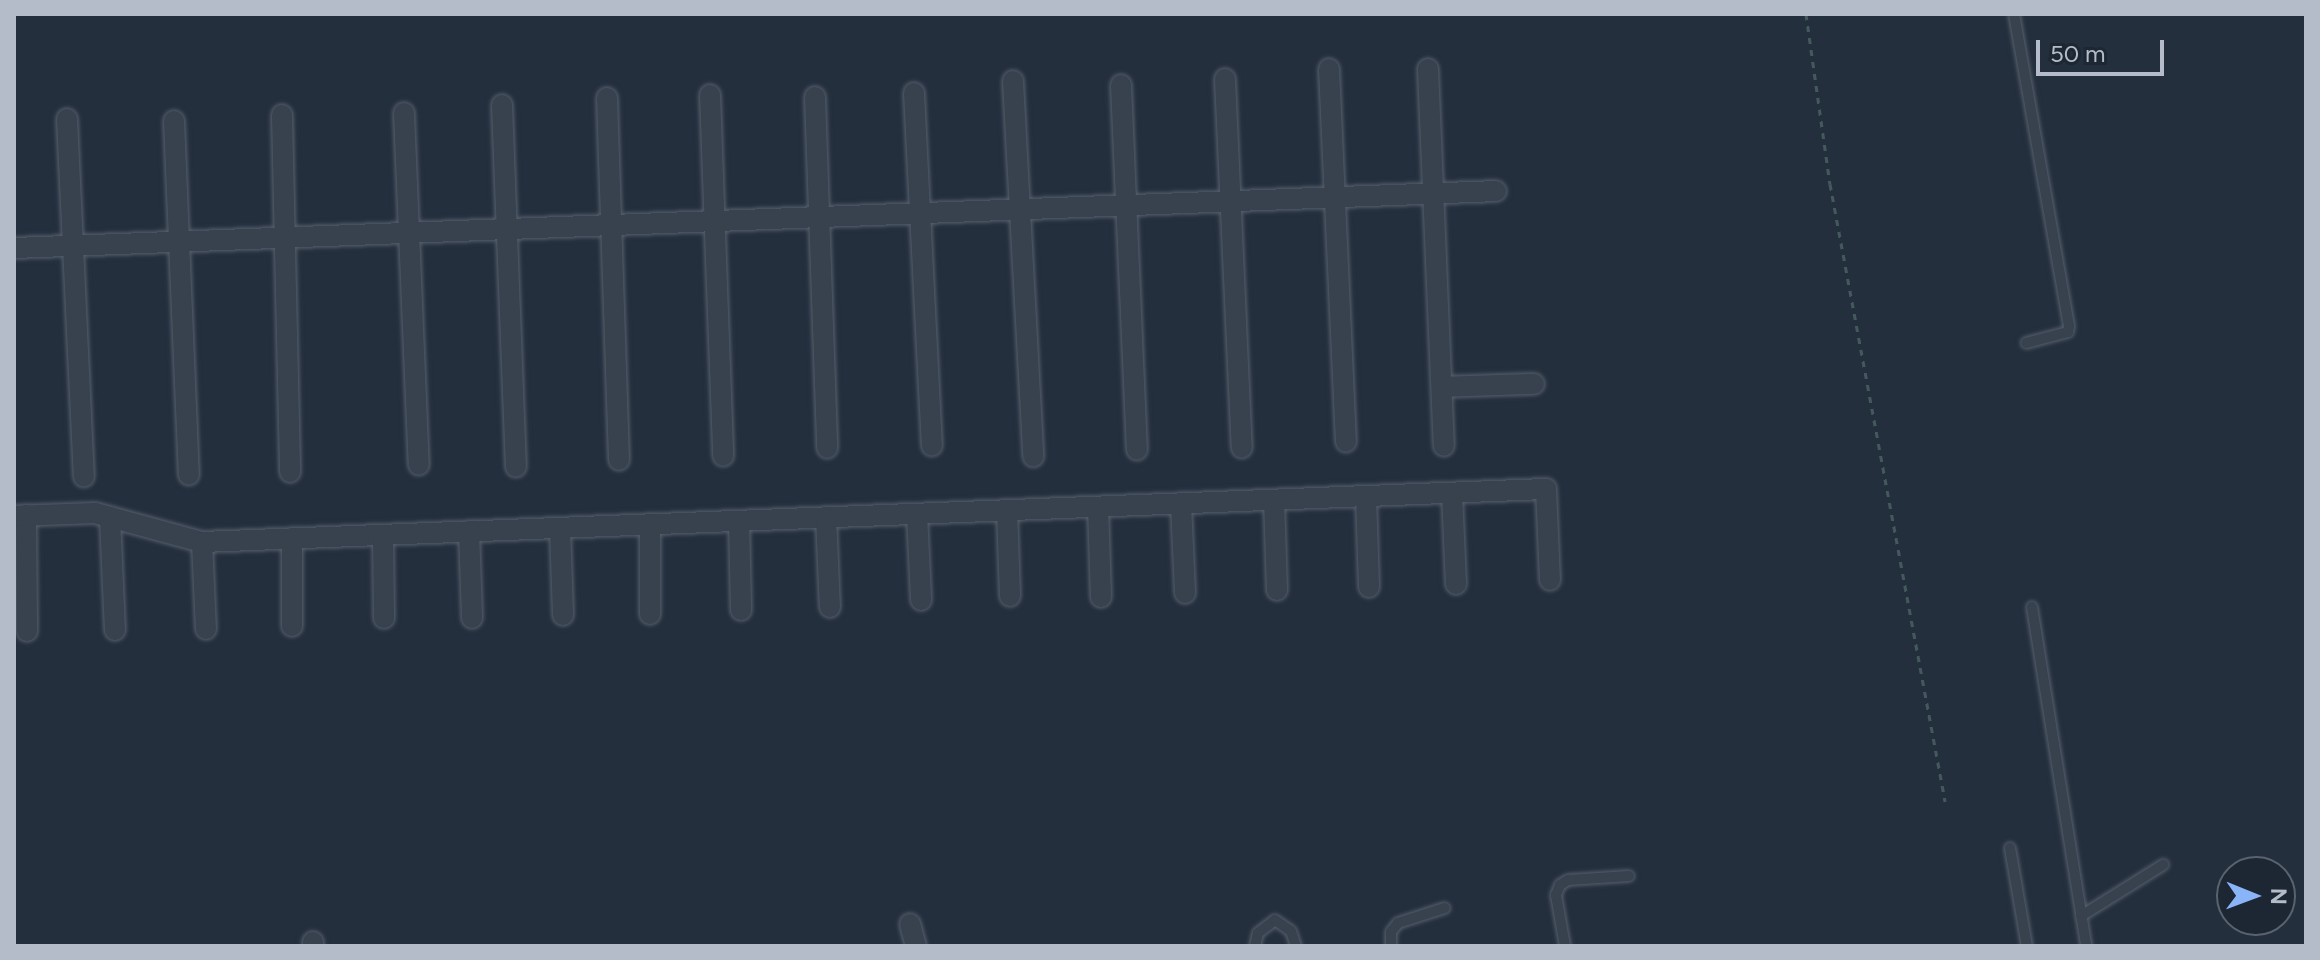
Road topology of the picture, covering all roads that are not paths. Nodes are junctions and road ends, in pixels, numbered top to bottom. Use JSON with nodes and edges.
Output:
{"nodes":[{"id":1,"x":2014,"y":14,"type":"edge"},
{"id":2,"x":1329,"y":69,"type":"dead end"},
{"id":3,"x":1428,"y":69,"type":"dead end"},
{"id":4,"x":1225,"y":79,"type":"dead end"},
{"id":5,"x":1013,"y":81,"type":"dead end"},
{"id":6,"x":1121,"y":85,"type":"dead end"},
{"id":7,"x":914,"y":93,"type":"dead end"},
{"id":8,"x":710,"y":95,"type":"dead end"},
{"id":9,"x":815,"y":97,"type":"dead end"},
{"id":10,"x":607,"y":98,"type":"dead end"},
{"id":11,"x":502,"y":105,"type":"dead end"},
{"id":12,"x":404,"y":113,"type":"dead end"},
{"id":13,"x":282,"y":115,"type":"dead end"},
{"id":14,"x":67,"y":119,"type":"dead end"},
{"id":15,"x":174,"y":121,"type":"dead end"},
{"id":16,"x":1496,"y":191,"type":"dead end"},
{"id":17,"x":1433,"y":194,"type":"junction"},
{"id":18,"x":1335,"y":197,"type":"junction"},
{"id":19,"x":1230,"y":201,"type":"junction"},
{"id":20,"x":1126,"y":205,"type":"junction"},
{"id":21,"x":1019,"y":209,"type":"junction"},
{"id":22,"x":920,"y":213,"type":"junction"},
{"id":23,"x":820,"y":217,"type":"junction"},
{"id":24,"x":714,"y":221,"type":"junction"},
{"id":25,"x":613,"y":225,"type":"junction"},
{"id":26,"x":507,"y":229,"type":"junction"},
{"id":27,"x":409,"y":233,"type":"junction"},
{"id":28,"x":286,"y":237,"type":"junction"},
{"id":29,"x":179,"y":241,"type":"junction"},
{"id":30,"x":74,"y":245,"type":"junction"},
{"id":31,"x":14,"y":248,"type":"edge"},
{"id":32,"x":2026,"y":343,"type":"dead end"},
{"id":33,"x":1534,"y":384,"type":"dead end"},
{"id":34,"x":1442,"y":387,"type":"junction"},
{"id":35,"x":1346,"y":442,"type":"dead end"},
{"id":36,"x":932,"y":446,"type":"dead end"},
{"id":37,"x":1444,"y":446,"type":"dead end"},
{"id":38,"x":827,"y":448,"type":"dead end"},
{"id":39,"x":1242,"y":448,"type":"dead end"},
{"id":40,"x":1137,"y":450,"type":"dead end"},
{"id":41,"x":723,"y":456,"type":"dead end"},
{"id":42,"x":1033,"y":456,"type":"dead end"},
{"id":43,"x":619,"y":460,"type":"dead end"},
{"id":44,"x":419,"y":465,"type":"dead end"},
{"id":45,"x":516,"y":467,"type":"dead end"},
{"id":46,"x":290,"y":472,"type":"dead end"},
{"id":47,"x":189,"y":475,"type":"dead end"},
{"id":48,"x":84,"y":477,"type":"dead end"},
{"id":49,"x":1452,"y":493,"type":"junction"},
{"id":50,"x":1366,"y":496,"type":"junction"},
{"id":51,"x":1274,"y":500,"type":"junction"},
{"id":52,"x":1181,"y":504,"type":"junction"},
{"id":53,"x":1098,"y":507,"type":"junction"},
{"id":54,"x":1007,"y":510,"type":"junction"},
{"id":55,"x":917,"y":514,"type":"junction"},
{"id":56,"x":20,"y":516,"type":"edge"},
{"id":57,"x":110,"y":517,"type":"junction"},
{"id":58,"x":826,"y":517,"type":"junction"},
{"id":59,"x":739,"y":521,"type":"junction"},
{"id":60,"x":650,"y":524,"type":"junction"},
{"id":61,"x":560,"y":528,"type":"junction"},
{"id":62,"x":469,"y":531,"type":"junction"},
{"id":63,"x":383,"y":535,"type":"junction"},
{"id":64,"x":292,"y":538,"type":"junction"},
{"id":65,"x":202,"y":542,"type":"junction"},
{"id":66,"x":1550,"y":580,"type":"dead end"},
{"id":67,"x":1456,"y":584,"type":"dead end"},
{"id":68,"x":1369,"y":587,"type":"dead end"},
{"id":69,"x":1277,"y":590,"type":"dead end"},
{"id":70,"x":1185,"y":593,"type":"dead end"},
{"id":71,"x":1010,"y":596,"type":"dead end"},
{"id":72,"x":1101,"y":597,"type":"dead end"},
{"id":73,"x":921,"y":600,"type":"dead end"},
{"id":74,"x":830,"y":607,"type":"dead end"},
{"id":75,"x":2032,"y":607,"type":"dead end"},
{"id":76,"x":741,"y":610,"type":"dead end"},
{"id":77,"x":650,"y":614,"type":"dead end"},
{"id":78,"x":563,"y":615,"type":"dead end"},
{"id":79,"x":384,"y":618,"type":"dead end"},
{"id":80,"x":472,"y":618,"type":"dead end"},
{"id":81,"x":292,"y":626,"type":"dead end"},
{"id":82,"x":206,"y":629,"type":"dead end"},
{"id":83,"x":115,"y":630,"type":"dead end"},
{"id":84,"x":27,"y":631,"type":"dead end"},
{"id":85,"x":2010,"y":848,"type":"dead end"},
{"id":86,"x":2163,"y":865,"type":"dead end"},
{"id":87,"x":1629,"y":876,"type":"dead end"},
{"id":88,"x":1445,"y":908,"type":"dead end"},
{"id":89,"x":2081,"y":916,"type":"junction"},
{"id":90,"x":910,"y":924,"type":"dead end"},
{"id":91,"x":916,"y":946,"type":"edge"},
{"id":92,"x":1255,"y":946,"type":"edge"},
{"id":93,"x":1296,"y":946,"type":"edge"},
{"id":94,"x":1391,"y":946,"type":"edge"},
{"id":95,"x":1565,"y":946,"type":"edge"},
{"id":96,"x":2027,"y":946,"type":"edge"},
{"id":97,"x":2086,"y":946,"type":"edge"}],
"edges":[{"from":1,"to":32,"type":"lane"},
{"from":2,"to":18,"type":"street"},
{"from":3,"to":17,"type":"street"},
{"from":4,"to":19,"type":"street"},
{"from":5,"to":21,"type":"street"},
{"from":6,"to":20,"type":"street"},
{"from":7,"to":22,"type":"street"},
{"from":8,"to":24,"type":"street"},
{"from":9,"to":23,"type":"street"},
{"from":10,"to":25,"type":"street"},
{"from":11,"to":26,"type":"street"},
{"from":12,"to":27,"type":"street"},
{"from":13,"to":28,"type":"street"},
{"from":14,"to":30,"type":"street"},
{"from":15,"to":29,"type":"street"},
{"from":16,"to":17,"type":"street"},
{"from":17,"to":18,"type":"street"},
{"from":17,"to":34,"type":"street"},
{"from":18,"to":19,"type":"street"},
{"from":18,"to":35,"type":"street"},
{"from":19,"to":20,"type":"street"},
{"from":19,"to":39,"type":"street"},
{"from":20,"to":21,"type":"street"},
{"from":20,"to":40,"type":"street"},
{"from":21,"to":22,"type":"street"},
{"from":21,"to":42,"type":"street"},
{"from":22,"to":23,"type":"street"},
{"from":22,"to":36,"type":"street"},
{"from":23,"to":24,"type":"street"},
{"from":23,"to":38,"type":"street"},
{"from":24,"to":25,"type":"street"},
{"from":24,"to":41,"type":"street"},
{"from":25,"to":26,"type":"street"},
{"from":25,"to":43,"type":"street"},
{"from":26,"to":27,"type":"street"},
{"from":26,"to":45,"type":"street"},
{"from":27,"to":28,"type":"street"},
{"from":27,"to":44,"type":"street"},
{"from":28,"to":29,"type":"street"},
{"from":28,"to":46,"type":"street"},
{"from":29,"to":30,"type":"street"},
{"from":29,"to":47,"type":"street"},
{"from":30,"to":31,"type":"street"},
{"from":30,"to":48,"type":"street"},
{"from":33,"to":34,"type":"street"},
{"from":34,"to":37,"type":"street"},
{"from":49,"to":50,"type":"street"},
{"from":49,"to":66,"type":"street"},
{"from":49,"to":67,"type":"street"},
{"from":50,"to":51,"type":"street"},
{"from":50,"to":68,"type":"street"},
{"from":51,"to":52,"type":"street"},
{"from":51,"to":69,"type":"street"},
{"from":52,"to":53,"type":"street"},
{"from":52,"to":70,"type":"street"},
{"from":53,"to":54,"type":"street"},
{"from":53,"to":72,"type":"street"},
{"from":54,"to":55,"type":"street"},
{"from":54,"to":71,"type":"street"},
{"from":55,"to":58,"type":"street"},
{"from":55,"to":73,"type":"street"},
{"from":56,"to":57,"type":"street"},
{"from":56,"to":84,"type":"street"},
{"from":57,"to":65,"type":"street"},
{"from":57,"to":83,"type":"street"},
{"from":58,"to":59,"type":"street"},
{"from":58,"to":74,"type":"street"},
{"from":59,"to":60,"type":"street"},
{"from":59,"to":76,"type":"street"},
{"from":60,"to":61,"type":"street"},
{"from":60,"to":77,"type":"street"},
{"from":61,"to":62,"type":"street"},
{"from":61,"to":78,"type":"street"},
{"from":62,"to":63,"type":"street"},
{"from":62,"to":80,"type":"street"},
{"from":63,"to":64,"type":"street"},
{"from":63,"to":79,"type":"street"},
{"from":64,"to":65,"type":"street"},
{"from":64,"to":81,"type":"street"},
{"from":65,"to":82,"type":"street"},
{"from":75,"to":89,"type":"lane"},
{"from":85,"to":96,"type":"lane"},
{"from":86,"to":89,"type":"lane"},
{"from":87,"to":95,"type":"lane"},
{"from":88,"to":94,"type":"lane"},
{"from":89,"to":97,"type":"lane"},
{"from":90,"to":91,"type":"street"},
{"from":92,"to":93,"type":"lane"}]}
